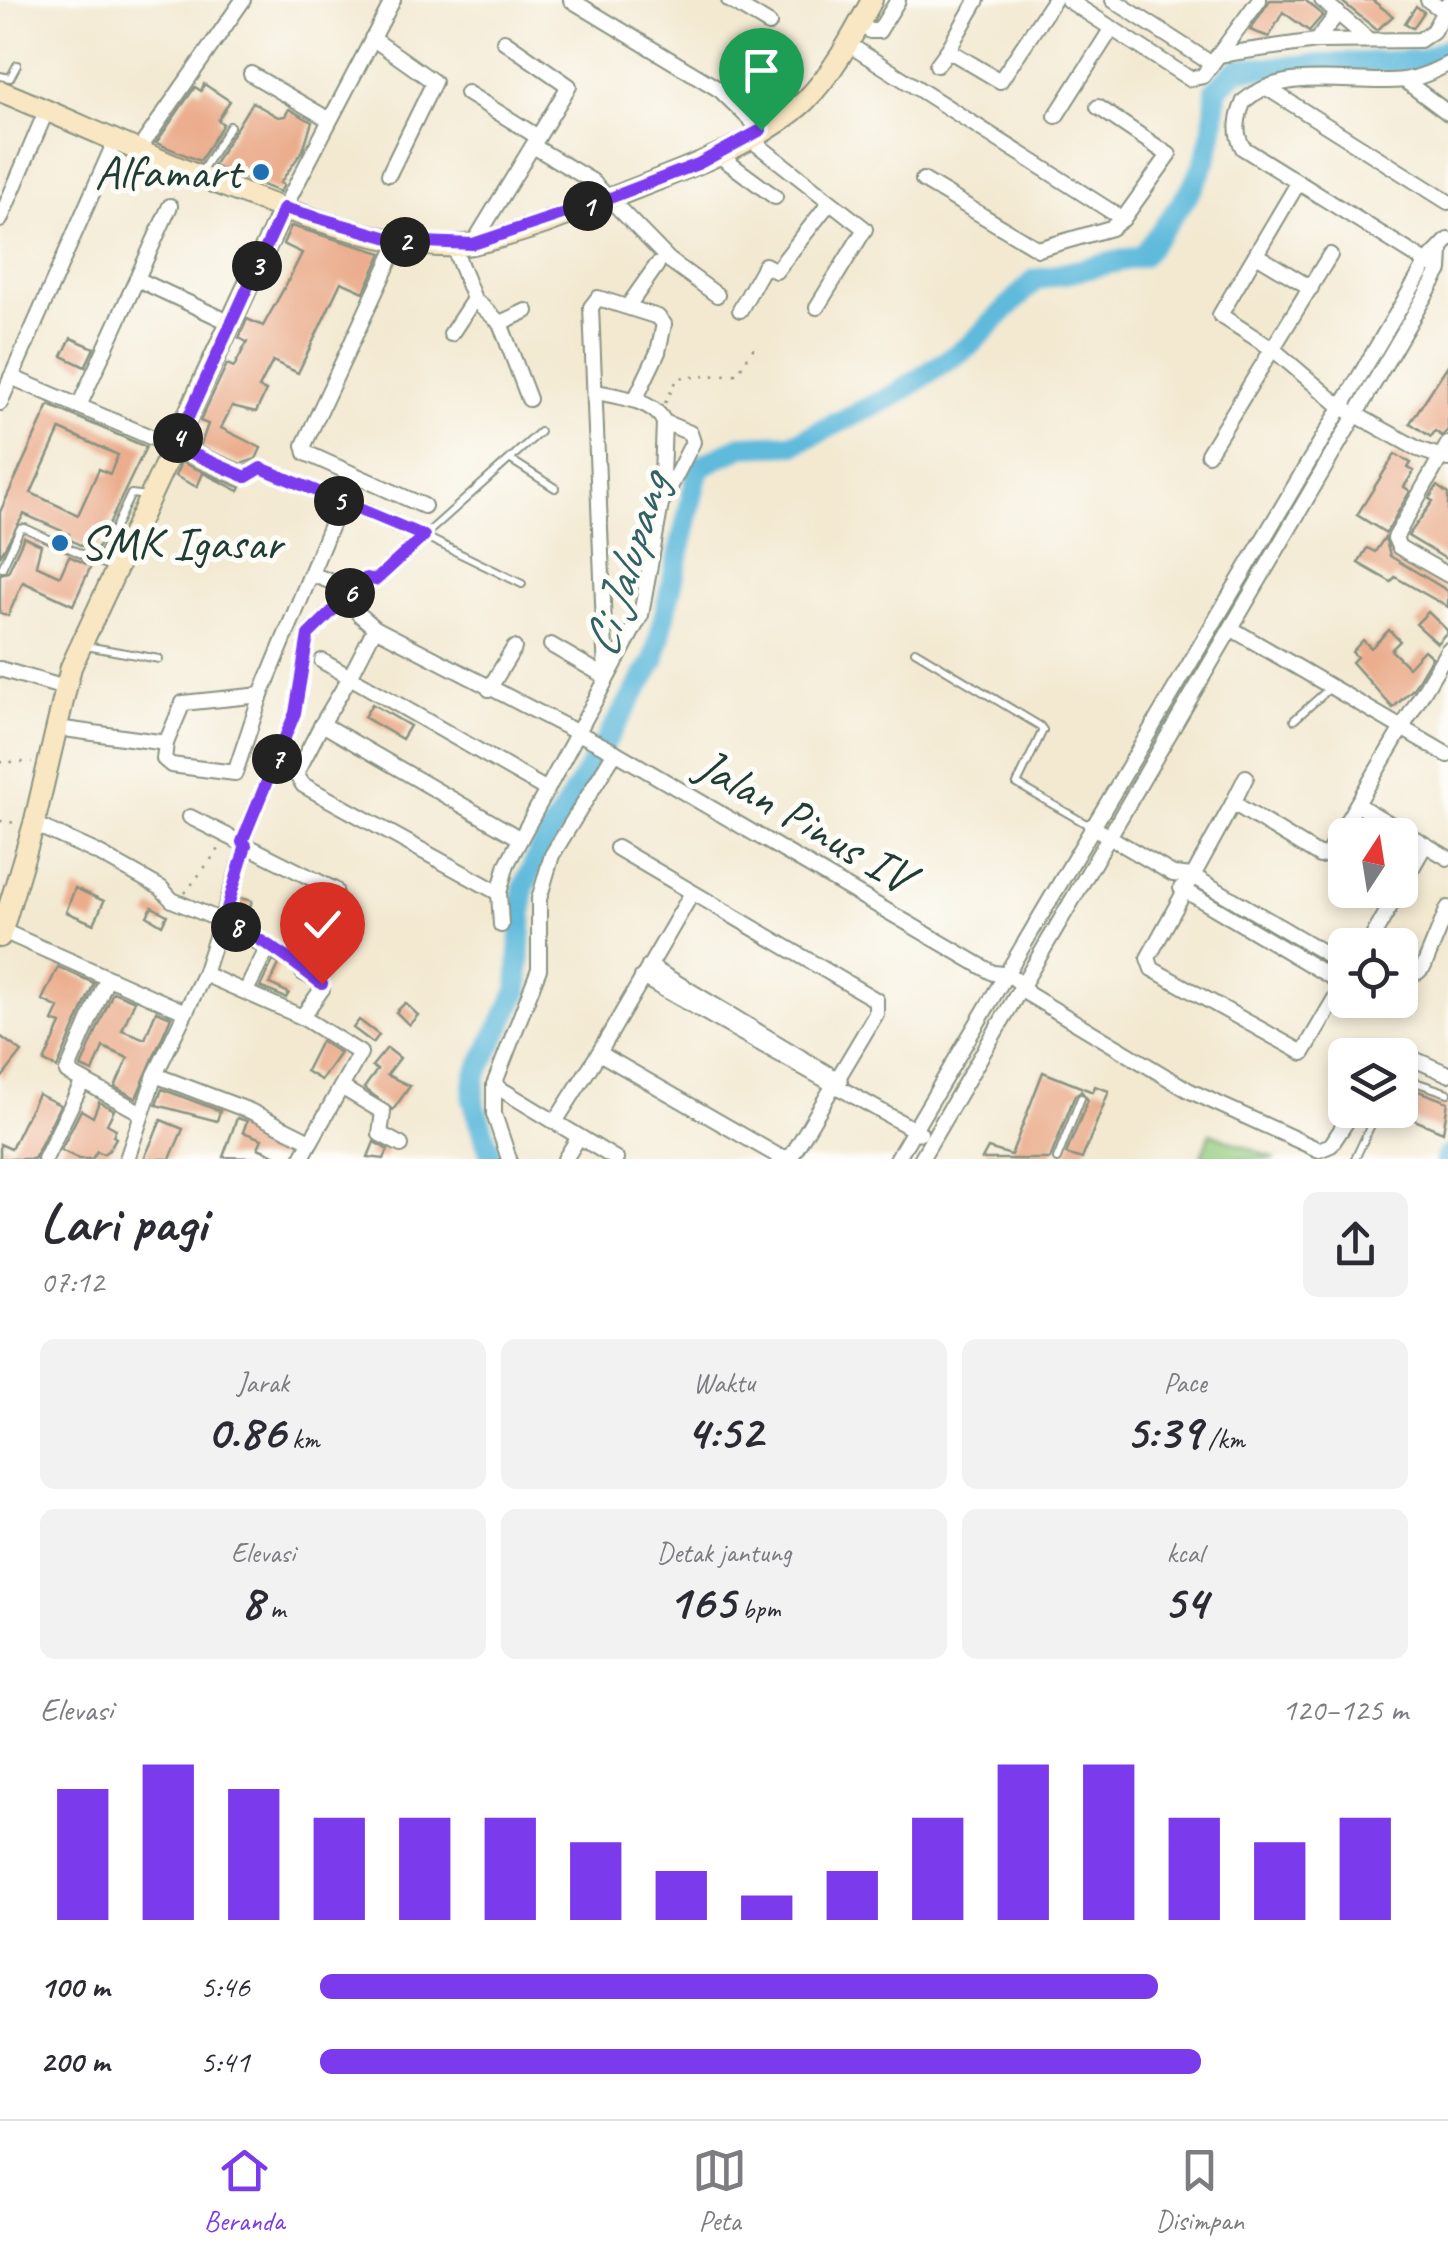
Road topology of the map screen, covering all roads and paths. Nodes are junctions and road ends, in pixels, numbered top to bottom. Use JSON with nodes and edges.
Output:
{"nodes":[{"id":1,"x":242,"y":0,"type":"edge"},
{"id":2,"x":393,"y":0,"type":"edge"},
{"id":3,"x":571,"y":0,"type":"edge"},
{"id":4,"x":729,"y":0,"type":"edge"},
{"id":5,"x":872,"y":0,"type":"edge"},
{"id":6,"x":898,"y":0,"type":"edge"},
{"id":7,"x":977,"y":0,"type":"edge"},
{"id":8,"x":1054,"y":0,"type":"edge"},
{"id":9,"x":1068,"y":0,"type":"edge"},
{"id":10,"x":1113,"y":0,"type":"edge"},
{"id":11,"x":1259,"y":0,"type":"edge"},
{"id":12,"x":1322,"y":0,"type":"edge"},
{"id":13,"x":1428,"y":0,"type":"edge"},
{"id":14,"x":1447,"y":8,"type":"edge"},
{"id":15,"x":1338,"y":13,"type":"junction"},
{"id":16,"x":768,"y":24,"type":"dead end"},
{"id":17,"x":859,"y":24,"type":"junction"},
{"id":18,"x":1112,"y":28,"type":"junction"},
{"id":19,"x":372,"y":38,"type":"junction"},
{"id":20,"x":1369,"y":40,"type":"junction"},
{"id":21,"x":504,"y":41,"type":"dead end"},
{"id":22,"x":1316,"y":42,"type":"junction"},
{"id":23,"x":848,"y":44,"type":"junction"},
{"id":24,"x":948,"y":50,"type":"junction"},
{"id":25,"x":1215,"y":59,"type":"junction"},
{"id":26,"x":17,"y":64,"type":"dead end"},
{"id":27,"x":1448,"y":64,"type":"edge"},
{"id":28,"x":938,"y":65,"type":"dead end"},
{"id":29,"x":251,"y":74,"type":"dead end"},
{"id":30,"x":0,"y":76,"type":"edge"},
{"id":31,"x":1404,"y":80,"type":"junction"},
{"id":32,"x":1266,"y":88,"type":"junction"},
{"id":33,"x":0,"y":91,"type":"edge"},
{"id":34,"x":467,"y":93,"type":"dead end"},
{"id":35,"x":1098,"y":107,"type":"dead end"},
{"id":36,"x":48,"y":110,"type":"junction"},
{"id":37,"x":1448,"y":112,"type":"edge"},
{"id":38,"x":1056,"y":116,"type":"dead end"},
{"id":39,"x":328,"y":119,"type":"junction"},
{"id":40,"x":230,"y":126,"type":"dead end"},
{"id":41,"x":755,"y":134,"type":"junction"},
{"id":42,"x":116,"y":139,"type":"junction"},
{"id":43,"x":536,"y":142,"type":"junction"},
{"id":44,"x":140,"y":148,"type":"junction"},
{"id":45,"x":717,"y":154,"type":"junction"},
{"id":46,"x":200,"y":173,"type":"junction"},
{"id":47,"x":389,"y":174,"type":"dead end"},
{"id":48,"x":923,"y":180,"type":"dead end"},
{"id":49,"x":1298,"y":184,"type":"junction"},
{"id":50,"x":775,"y":197,"type":"dead end"},
{"id":51,"x":610,"y":198,"type":"junction"},
{"id":52,"x":1448,"y":202,"type":"edge"},
{"id":53,"x":829,"y":203,"type":"junction"},
{"id":54,"x":170,"y":206,"type":"dead end"},
{"id":55,"x":284,"y":208,"type":"junction"},
{"id":56,"x":1123,"y":219,"type":"junction"},
{"id":57,"x":0,"y":220,"type":"edge"},
{"id":58,"x":399,"y":241,"type":"junction"},
{"id":59,"x":463,"y":245,"type":"junction"},
{"id":60,"x":1445,"y":246,"type":"edge"},
{"id":61,"x":1330,"y":255,"type":"dead end"},
{"id":62,"x":1258,"y":256,"type":"junction"},
{"id":63,"x":657,"y":264,"type":"dead end"},
{"id":64,"x":1433,"y":266,"type":"junction"},
{"id":65,"x":137,"y":280,"type":"junction"},
{"id":66,"x":1311,"y":288,"type":"junction"},
{"id":67,"x":717,"y":295,"type":"dead end"},
{"id":68,"x":474,"y":299,"type":"junction"},
{"id":69,"x":628,"y":306,"type":"junction"},
{"id":70,"x":817,"y":306,"type":"dead end"},
{"id":71,"x":740,"y":310,"type":"dead end"},
{"id":72,"x":526,"y":311,"type":"dead end"},
{"id":73,"x":500,"y":322,"type":"junction"},
{"id":74,"x":231,"y":323,"type":"junction"},
{"id":75,"x":452,"y":334,"type":"dead end"},
{"id":76,"x":754,"y":346,"type":"dead end"},
{"id":77,"x":1274,"y":350,"type":"junction"},
{"id":78,"x":11,"y":377,"type":"junction"},
{"id":79,"x":597,"y":392,"type":"junction"},
{"id":80,"x":529,"y":399,"type":"dead end"},
{"id":81,"x":634,"y":400,"type":"junction"},
{"id":82,"x":0,"y":403,"type":"edge"},
{"id":83,"x":80,"y":406,"type":"junction"},
{"id":84,"x":1340,"y":406,"type":"junction"},
{"id":85,"x":1357,"y":416,"type":"junction"},
{"id":86,"x":662,"y":418,"type":"junction"},
{"id":87,"x":540,"y":432,"type":"dead end"},
{"id":88,"x":175,"y":446,"type":"junction"},
{"id":89,"x":1208,"y":454,"type":"dead end"},
{"id":90,"x":1444,"y":459,"type":"edge"},
{"id":91,"x":511,"y":460,"type":"junction"},
{"id":92,"x":555,"y":488,"type":"dead end"},
{"id":93,"x":661,"y":504,"type":"junction"},
{"id":94,"x":424,"y":506,"type":"dead end"},
{"id":95,"x":333,"y":520,"type":"dead end"},
{"id":96,"x":424,"y":536,"type":"junction"},
{"id":97,"x":107,"y":565,"type":"junction"},
{"id":98,"x":2,"y":568,"type":"dead end"},
{"id":99,"x":310,"y":574,"type":"junction"},
{"id":100,"x":1448,"y":575,"type":"edge"},
{"id":101,"x":522,"y":584,"type":"dead end"},
{"id":102,"x":352,"y":590,"type":"junction"},
{"id":103,"x":1220,"y":609,"type":"junction"},
{"id":104,"x":359,"y":614,"type":"dead end"},
{"id":105,"x":376,"y":628,"type":"junction"},
{"id":106,"x":1209,"y":628,"type":"junction"},
{"id":107,"x":1232,"y":628,"type":"junction"},
{"id":108,"x":80,"y":644,"type":"junction"},
{"id":109,"x":551,"y":645,"type":"dead end"},
{"id":110,"x":514,"y":648,"type":"dead end"},
{"id":111,"x":1448,"y":650,"type":"edge"},
{"id":112,"x":915,"y":651,"type":"dead end"},
{"id":113,"x":158,"y":658,"type":"dead end"},
{"id":114,"x":322,"y":661,"type":"dead end"},
{"id":115,"x":0,"y":669,"type":"edge"},
{"id":116,"x":350,"y":677,"type":"junction"},
{"id":117,"x":606,"y":677,"type":"junction"},
{"id":118,"x":1332,"y":686,"type":"junction"},
{"id":119,"x":65,"y":688,"type":"junction"},
{"id":120,"x":488,"y":689,"type":"junction"},
{"id":121,"x":261,"y":695,"type":"junction"},
{"id":122,"x":1294,"y":720,"type":"dead end"},
{"id":123,"x":322,"y":724,"type":"junction"},
{"id":124,"x":1401,"y":726,"type":"junction"},
{"id":125,"x":57,"y":728,"type":"junction"},
{"id":126,"x":581,"y":734,"type":"junction"},
{"id":127,"x":166,"y":742,"type":"junction"},
{"id":128,"x":613,"y":751,"type":"junction"},
{"id":129,"x":1448,"y":755,"type":"edge"},
{"id":130,"x":0,"y":762,"type":"edge"},
{"id":131,"x":49,"y":762,"type":"junction"},
{"id":132,"x":1246,"y":778,"type":"dead end"},
{"id":133,"x":547,"y":790,"type":"junction"},
{"id":134,"x":1233,"y":804,"type":"junction"},
{"id":135,"x":1358,"y":804,"type":"junction"},
{"id":136,"x":190,"y":817,"type":"dead end"},
{"id":137,"x":34,"y":824,"type":"junction"},
{"id":138,"x":1091,"y":826,"type":"junction"},
{"id":139,"x":226,"y":836,"type":"junction"},
{"id":140,"x":519,"y":838,"type":"junction"},
{"id":141,"x":1110,"y":838,"type":"junction"},
{"id":142,"x":244,"y":844,"type":"junction"},
{"id":143,"x":1425,"y":846,"type":"junction"},
{"id":144,"x":616,"y":848,"type":"dead end"},
{"id":145,"x":1448,"y":858,"type":"edge"},
{"id":146,"x":1173,"y":874,"type":"junction"},
{"id":147,"x":1193,"y":876,"type":"junction"},
{"id":148,"x":335,"y":890,"type":"dead end"},
{"id":149,"x":1184,"y":892,"type":"junction"},
{"id":150,"x":499,"y":893,"type":"junction"},
{"id":151,"x":692,"y":894,"type":"junction"},
{"id":152,"x":180,"y":903,"type":"junction"},
{"id":153,"x":1448,"y":908,"type":"edge"},
{"id":154,"x":223,"y":922,"type":"junction"},
{"id":155,"x":501,"y":925,"type":"dead end"},
{"id":156,"x":1378,"y":928,"type":"edge"},
{"id":157,"x":1,"y":934,"type":"edge"},
{"id":158,"x":268,"y":947,"type":"junction"},
{"id":159,"x":1328,"y":955,"type":"edge"},
{"id":160,"x":646,"y":972,"type":"junction"},
{"id":161,"x":1418,"y":972,"type":"edge"},
{"id":162,"x":1328,"y":973,"type":"edge"},
{"id":163,"x":204,"y":974,"type":"junction"},
{"id":164,"x":998,"y":977,"type":"junction"},
{"id":165,"x":107,"y":979,"type":"junction"},
{"id":166,"x":246,"y":991,"type":"junction"},
{"id":167,"x":1023,"y":991,"type":"junction"},
{"id":168,"x":1328,"y":1010,"type":"edge"},
{"id":169,"x":185,"y":1012,"type":"junction"},
{"id":170,"x":302,"y":1017,"type":"junction"},
{"id":171,"x":599,"y":1052,"type":"junction"},
{"id":172,"x":1418,"y":1060,"type":"edge"},
{"id":173,"x":1448,"y":1074,"type":"edge"},
{"id":174,"x":155,"y":1075,"type":"junction"},
{"id":175,"x":83,"y":1081,"type":"junction"},
{"id":176,"x":1418,"y":1082,"type":"edge"},
{"id":177,"x":838,"y":1084,"type":"junction"},
{"id":178,"x":494,"y":1085,"type":"junction"},
{"id":179,"x":341,"y":1087,"type":"junction"},
{"id":180,"x":1448,"y":1092,"type":"edge"},
{"id":181,"x":1081,"y":1098,"type":"dead end"},
{"id":182,"x":132,"y":1108,"type":"dead end"},
{"id":183,"x":555,"y":1122,"type":"junction"},
{"id":184,"x":1342,"y":1128,"type":"edge"},
{"id":185,"x":1370,"y":1128,"type":"edge"},
{"id":186,"x":915,"y":1130,"type":"junction"},
{"id":187,"x":578,"y":1137,"type":"junction"},
{"id":188,"x":932,"y":1140,"type":"junction"},
{"id":189,"x":310,"y":1141,"type":"junction"},
{"id":190,"x":400,"y":1145,"type":"dead end"},
{"id":191,"x":45,"y":1159,"type":"edge"},
{"id":192,"x":128,"y":1159,"type":"edge"},
{"id":193,"x":301,"y":1159,"type":"edge"},
{"id":194,"x":509,"y":1159,"type":"edge"},
{"id":195,"x":565,"y":1159,"type":"edge"},
{"id":196,"x":616,"y":1159,"type":"edge"},
{"id":197,"x":897,"y":1159,"type":"edge"},
{"id":198,"x":921,"y":1159,"type":"edge"},
{"id":199,"x":1057,"y":1159,"type":"edge"},
{"id":200,"x":1355,"y":1159,"type":"edge"}],
"edges":[{"from":1,"to":44,"type":"street"},
{"from":2,"to":19,"type":"street"},
{"from":3,"to":41,"type":"street"},
{"from":4,"to":16,"type":"street"},
{"from":5,"to":17,"type":"main road"},
{"from":6,"to":17,"type":"street"},
{"from":7,"to":24,"type":"street"},
{"from":8,"to":24,"type":"street"},
{"from":9,"to":18,"type":"street"},
{"from":10,"to":25,"type":"street"},
{"from":11,"to":25,"type":"street"},
{"from":12,"to":15,"type":"street"},
{"from":13,"to":14,"type":"street"},
{"from":14,"to":20,"type":"street"},
{"from":15,"to":20,"type":"street"},
{"from":15,"to":22,"type":"street"},
{"from":17,"to":23,"type":"main road"},
{"from":18,"to":25,"type":"street"},
{"from":18,"to":38,"type":"street"},
{"from":19,"to":39,"type":"street"},
{"from":19,"to":47,"type":"street"},
{"from":20,"to":22,"type":"street"},
{"from":21,"to":43,"type":"street"},
{"from":22,"to":25,"type":"street"},
{"from":23,"to":41,"type":"main road"},
{"from":23,"to":56,"type":"street"},
{"from":24,"to":28,"type":"street"},
{"from":26,"to":30,"type":"lane"},
{"from":27,"to":31,"type":"street"},
{"from":29,"to":39,"type":"street"},
{"from":31,"to":32,"type":"street"},
{"from":31,"to":37,"type":"street"},
{"from":32,"to":49,"type":"street"},
{"from":32,"to":52,"type":"street"},
{"from":33,"to":36,"type":"main road"},
{"from":34,"to":43,"type":"street"},
{"from":35,"to":56,"type":"street"},
{"from":36,"to":42,"type":"main road"},
{"from":36,"to":57,"type":"street"},
{"from":39,"to":55,"type":"street"},
{"from":40,"to":46,"type":"lane"},
{"from":41,"to":45,"type":"main road"},
{"from":41,"to":53,"type":"street"},
{"from":42,"to":44,"type":"main road"},
{"from":42,"to":78,"type":"street"},
{"from":43,"to":51,"type":"street"},
{"from":43,"to":59,"type":"street"},
{"from":44,"to":46,"type":"main road"},
{"from":45,"to":50,"type":"street"},
{"from":45,"to":51,"type":"main road"},
{"from":46,"to":55,"type":"main road"},
{"from":48,"to":56,"type":"street"},
{"from":49,"to":62,"type":"street"},
{"from":49,"to":64,"type":"street"},
{"from":51,"to":59,"type":"main road"},
{"from":51,"to":67,"type":"street"},
{"from":53,"to":70,"type":"street"},
{"from":53,"to":71,"type":"street"},
{"from":54,"to":65,"type":"street"},
{"from":55,"to":58,"type":"main road"},
{"from":55,"to":74,"type":"main road"},
{"from":58,"to":59,"type":"main road"},
{"from":58,"to":94,"type":"street"},
{"from":59,"to":68,"type":"street"},
{"from":60,"to":64,"type":"street"},
{"from":61,"to":66,"type":"street"},
{"from":62,"to":66,"type":"street"},
{"from":62,"to":77,"type":"street"},
{"from":63,"to":69,"type":"street"},
{"from":64,"to":84,"type":"street"},
{"from":64,"to":85,"type":"street"},
{"from":65,"to":74,"type":"street"},
{"from":65,"to":83,"type":"street"},
{"from":66,"to":77,"type":"street"},
{"from":68,"to":73,"type":"street"},
{"from":68,"to":75,"type":"street"},
{"from":69,"to":79,"type":"street"},
{"from":69,"to":81,"type":"street"},
{"from":72,"to":73,"type":"street"},
{"from":73,"to":80,"type":"street"},
{"from":74,"to":88,"type":"main road"},
{"from":76,"to":86,"type":"path"},
{"from":77,"to":84,"type":"street"},
{"from":77,"to":89,"type":"street"},
{"from":78,"to":82,"type":"street"},
{"from":78,"to":83,"type":"street"},
{"from":79,"to":81,"type":"street"},
{"from":79,"to":117,"type":"street"},
{"from":81,"to":86,"type":"street"},
{"from":83,"to":88,"type":"street"},
{"from":84,"to":85,"type":"street"},
{"from":84,"to":103,"type":"street"},
{"from":85,"to":90,"type":"street"},
{"from":85,"to":107,"type":"street"},
{"from":86,"to":93,"type":"street"},
{"from":86,"to":93,"type":"street"},
{"from":87,"to":91,"type":"lane"},
{"from":88,"to":96,"type":"street"},
{"from":88,"to":97,"type":"main road"},
{"from":90,"to":100,"type":"street"},
{"from":91,"to":92,"type":"lane"},
{"from":91,"to":96,"type":"lane"},
{"from":93,"to":117,"type":"street"},
{"from":95,"to":99,"type":"street"},
{"from":96,"to":101,"type":"lane"},
{"from":96,"to":102,"type":"street"},
{"from":97,"to":98,"type":"lane"},
{"from":97,"to":108,"type":"main road"},
{"from":99,"to":102,"type":"street"},
{"from":99,"to":121,"type":"street"},
{"from":102,"to":142,"type":"street"},
{"from":103,"to":106,"type":"street"},
{"from":103,"to":107,"type":"street"},
{"from":104,"to":105,"type":"street","name":"Jalan Pinus IV"},
{"from":105,"to":116,"type":"street"},
{"from":105,"to":120,"type":"street","name":"Jalan Pinus IV"},
{"from":106,"to":107,"type":"street"},
{"from":106,"to":138,"type":"street"},
{"from":107,"to":118,"type":"street"},
{"from":107,"to":141,"type":"street"},
{"from":108,"to":113,"type":"lane"},
{"from":108,"to":119,"type":"main road"},
{"from":109,"to":117,"type":"street"},
{"from":110,"to":120,"type":"street"},
{"from":111,"to":124,"type":"street"},
{"from":112,"to":138,"type":"lane"},
{"from":114,"to":116,"type":"street"},
{"from":115,"to":119,"type":"street"},
{"from":116,"to":123,"type":"street"},
{"from":116,"to":133,"type":"street"},
{"from":117,"to":126,"type":"street"},
{"from":118,"to":122,"type":"lane"},
{"from":118,"to":124,"type":"street"},
{"from":119,"to":125,"type":"main road"},
{"from":120,"to":126,"type":"street","name":"Jalan Pinus IV"},
{"from":121,"to":127,"type":"street"},
{"from":121,"to":127,"type":"street"},
{"from":123,"to":140,"type":"street"},
{"from":123,"to":150,"type":"street"},
{"from":124,"to":129,"type":"street"},
{"from":124,"to":135,"type":"street"},
{"from":125,"to":127,"type":"street"},
{"from":125,"to":131,"type":"main road"},
{"from":126,"to":128,"type":"street","name":"Jalan Pinus IV"},
{"from":126,"to":133,"type":"street"},
{"from":128,"to":164,"type":"street","name":"Jalan Pinus IV"},
{"from":128,"to":178,"type":"street"},
{"from":130,"to":131,"type":"path"},
{"from":131,"to":137,"type":"main road"},
{"from":132,"to":134,"type":"street"},
{"from":133,"to":140,"type":"street"},
{"from":134,"to":135,"type":"street"},
{"from":134,"to":147,"type":"street"},
{"from":135,"to":143,"type":"street"},
{"from":136,"to":139,"type":"street"},
{"from":137,"to":152,"type":"street"},
{"from":137,"to":157,"type":"main road"},
{"from":138,"to":141,"type":"street"},
{"from":138,"to":164,"type":"street"},
{"from":139,"to":142,"type":"street"},
{"from":139,"to":152,"type":"path"},
{"from":140,"to":150,"type":"street"},
{"from":141,"to":146,"type":"street"},
{"from":141,"to":167,"type":"street"},
{"from":142,"to":148,"type":"street"},
{"from":142,"to":154,"type":"street"},
{"from":143,"to":145,"type":"street"},
{"from":143,"to":156,"type":"street"},
{"from":144,"to":151,"type":"street"},
{"from":146,"to":147,"type":"street"},
{"from":146,"to":149,"type":"street"},
{"from":147,"to":149,"type":"street"},
{"from":147,"to":159,"type":"street"},
{"from":149,"to":162,"type":"street"},
{"from":149,"to":168,"type":"street"},
{"from":150,"to":155,"type":"street"},
{"from":151,"to":160,"type":"street"},
{"from":151,"to":177,"type":"street"},
{"from":152,"to":154,"type":"street"},
{"from":153,"to":161,"type":"street"},
{"from":154,"to":158,"type":"street"},
{"from":154,"to":163,"type":"street"},
{"from":157,"to":165,"type":"street"},
{"from":158,"to":166,"type":"street"},
{"from":158,"to":170,"type":"street"},
{"from":160,"to":171,"type":"street"},
{"from":160,"to":177,"type":"street"},
{"from":163,"to":166,"type":"street"},
{"from":163,"to":169,"type":"street"},
{"from":164,"to":167,"type":"street","name":"Jalan Pinus IV"},
{"from":164,"to":186,"type":"street"},
{"from":165,"to":169,"type":"street"},
{"from":165,"to":175,"type":"street"},
{"from":166,"to":170,"type":"street"},
{"from":167,"to":184,"type":"street","name":"Jalan Pinus IV"},
{"from":167,"to":188,"type":"street"},
{"from":169,"to":174,"type":"street"},
{"from":170,"to":179,"type":"street"},
{"from":171,"to":177,"type":"street"},
{"from":171,"to":183,"type":"street"},
{"from":172,"to":173,"type":"street"},
{"from":174,"to":189,"type":"street"},
{"from":174,"to":192,"type":"street"},
{"from":175,"to":182,"type":"street"},
{"from":175,"to":191,"type":"street"},
{"from":176,"to":180,"type":"lane"},
{"from":177,"to":186,"type":"street"},
{"from":178,"to":183,"type":"street"},
{"from":178,"to":194,"type":"street"},
{"from":179,"to":189,"type":"street"},
{"from":179,"to":190,"type":"street"},
{"from":181,"to":199,"type":"lane"},
{"from":183,"to":187,"type":"street"},
{"from":185,"to":200,"type":"lane"},
{"from":186,"to":188,"type":"street"},
{"from":186,"to":197,"type":"street"},
{"from":187,"to":195,"type":"street"},
{"from":187,"to":196,"type":"street"},
{"from":188,"to":198,"type":"street"},
{"from":189,"to":193,"type":"street"}]}
